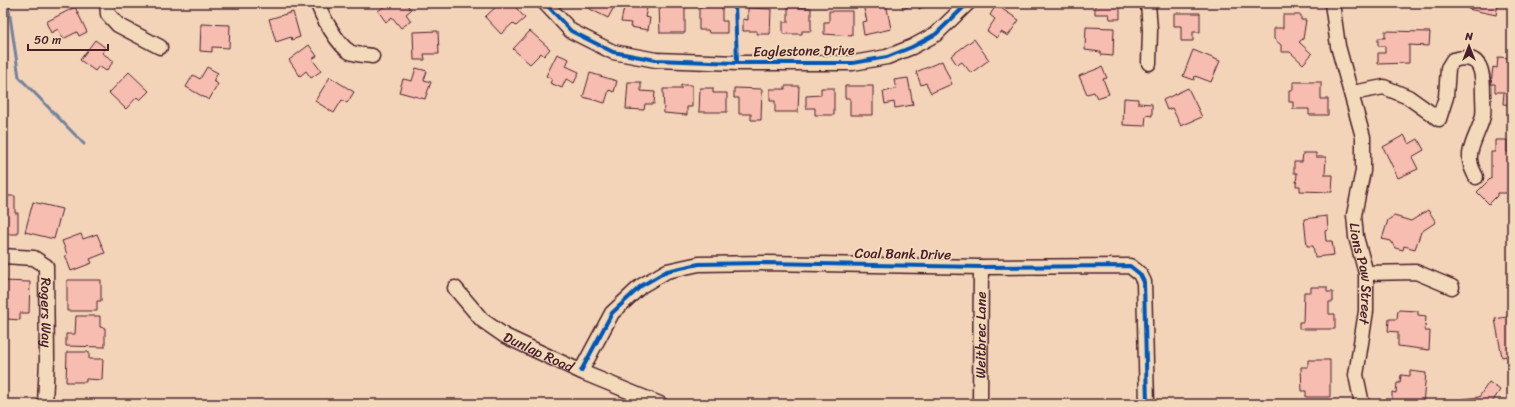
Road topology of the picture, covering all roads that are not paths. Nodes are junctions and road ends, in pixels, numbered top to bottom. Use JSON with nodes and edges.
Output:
{"nodes":[{"id":1,"x":107,"y":3,"type":"edge"},
{"id":2,"x":318,"y":3,"type":"edge"},
{"id":3,"x":545,"y":3,"type":"edge"},
{"id":4,"x":968,"y":3,"type":"edge"},
{"id":5,"x":1148,"y":3,"type":"edge"},
{"id":6,"x":1332,"y":3,"type":"edge"},
{"id":7,"x":160,"y":47,"type":"dead end"},
{"id":8,"x":372,"y":56,"type":"dead end"},
{"id":9,"x":1149,"y":62,"type":"dead end"},
{"id":10,"x":1352,"y":94,"type":"junction"},
{"id":11,"x":1476,"y":177,"type":"dead end"},
{"id":12,"x":3,"y":256,"type":"edge"},
{"id":13,"x":981,"y":267,"type":"junction"},
{"id":14,"x":1366,"y":273,"type":"junction"},
{"id":15,"x":1452,"y":287,"type":"dead end"},
{"id":16,"x":455,"y":288,"type":"dead end"},
{"id":17,"x":581,"y":371,"type":"junction"},
{"id":18,"x":45,"y":404,"type":"edge"},
{"id":19,"x":660,"y":404,"type":"edge"},
{"id":20,"x":980,"y":404,"type":"edge"},
{"id":21,"x":1147,"y":404,"type":"edge"},
{"id":22,"x":1362,"y":404,"type":"edge"}],
"edges":[{"from":1,"to":7,"type":"street"},
{"from":2,"to":8,"type":"street"},
{"from":3,"to":4,"type":"street","name":"Eaglestone Drive"},
{"from":5,"to":9,"type":"street"},
{"from":6,"to":10,"type":"street","name":"Lions Paw Street"},
{"from":10,"to":11,"type":"street"},
{"from":10,"to":14,"type":"street","name":"Lions Paw Street"},
{"from":12,"to":18,"type":"street","name":"Rogers Way"},
{"from":13,"to":17,"type":"street","name":"Coal Bank Drive"},
{"from":13,"to":20,"type":"street","name":"Weitbrec Lane"},
{"from":13,"to":21,"type":"street","name":"Coal Bank Drive"},
{"from":14,"to":15,"type":"street"},
{"from":14,"to":22,"type":"street","name":"Lions Paw Street"},
{"from":16,"to":17,"type":"street","name":"Dunlap Road"},
{"from":17,"to":19,"type":"street","name":"Dunlap Road"}]}
